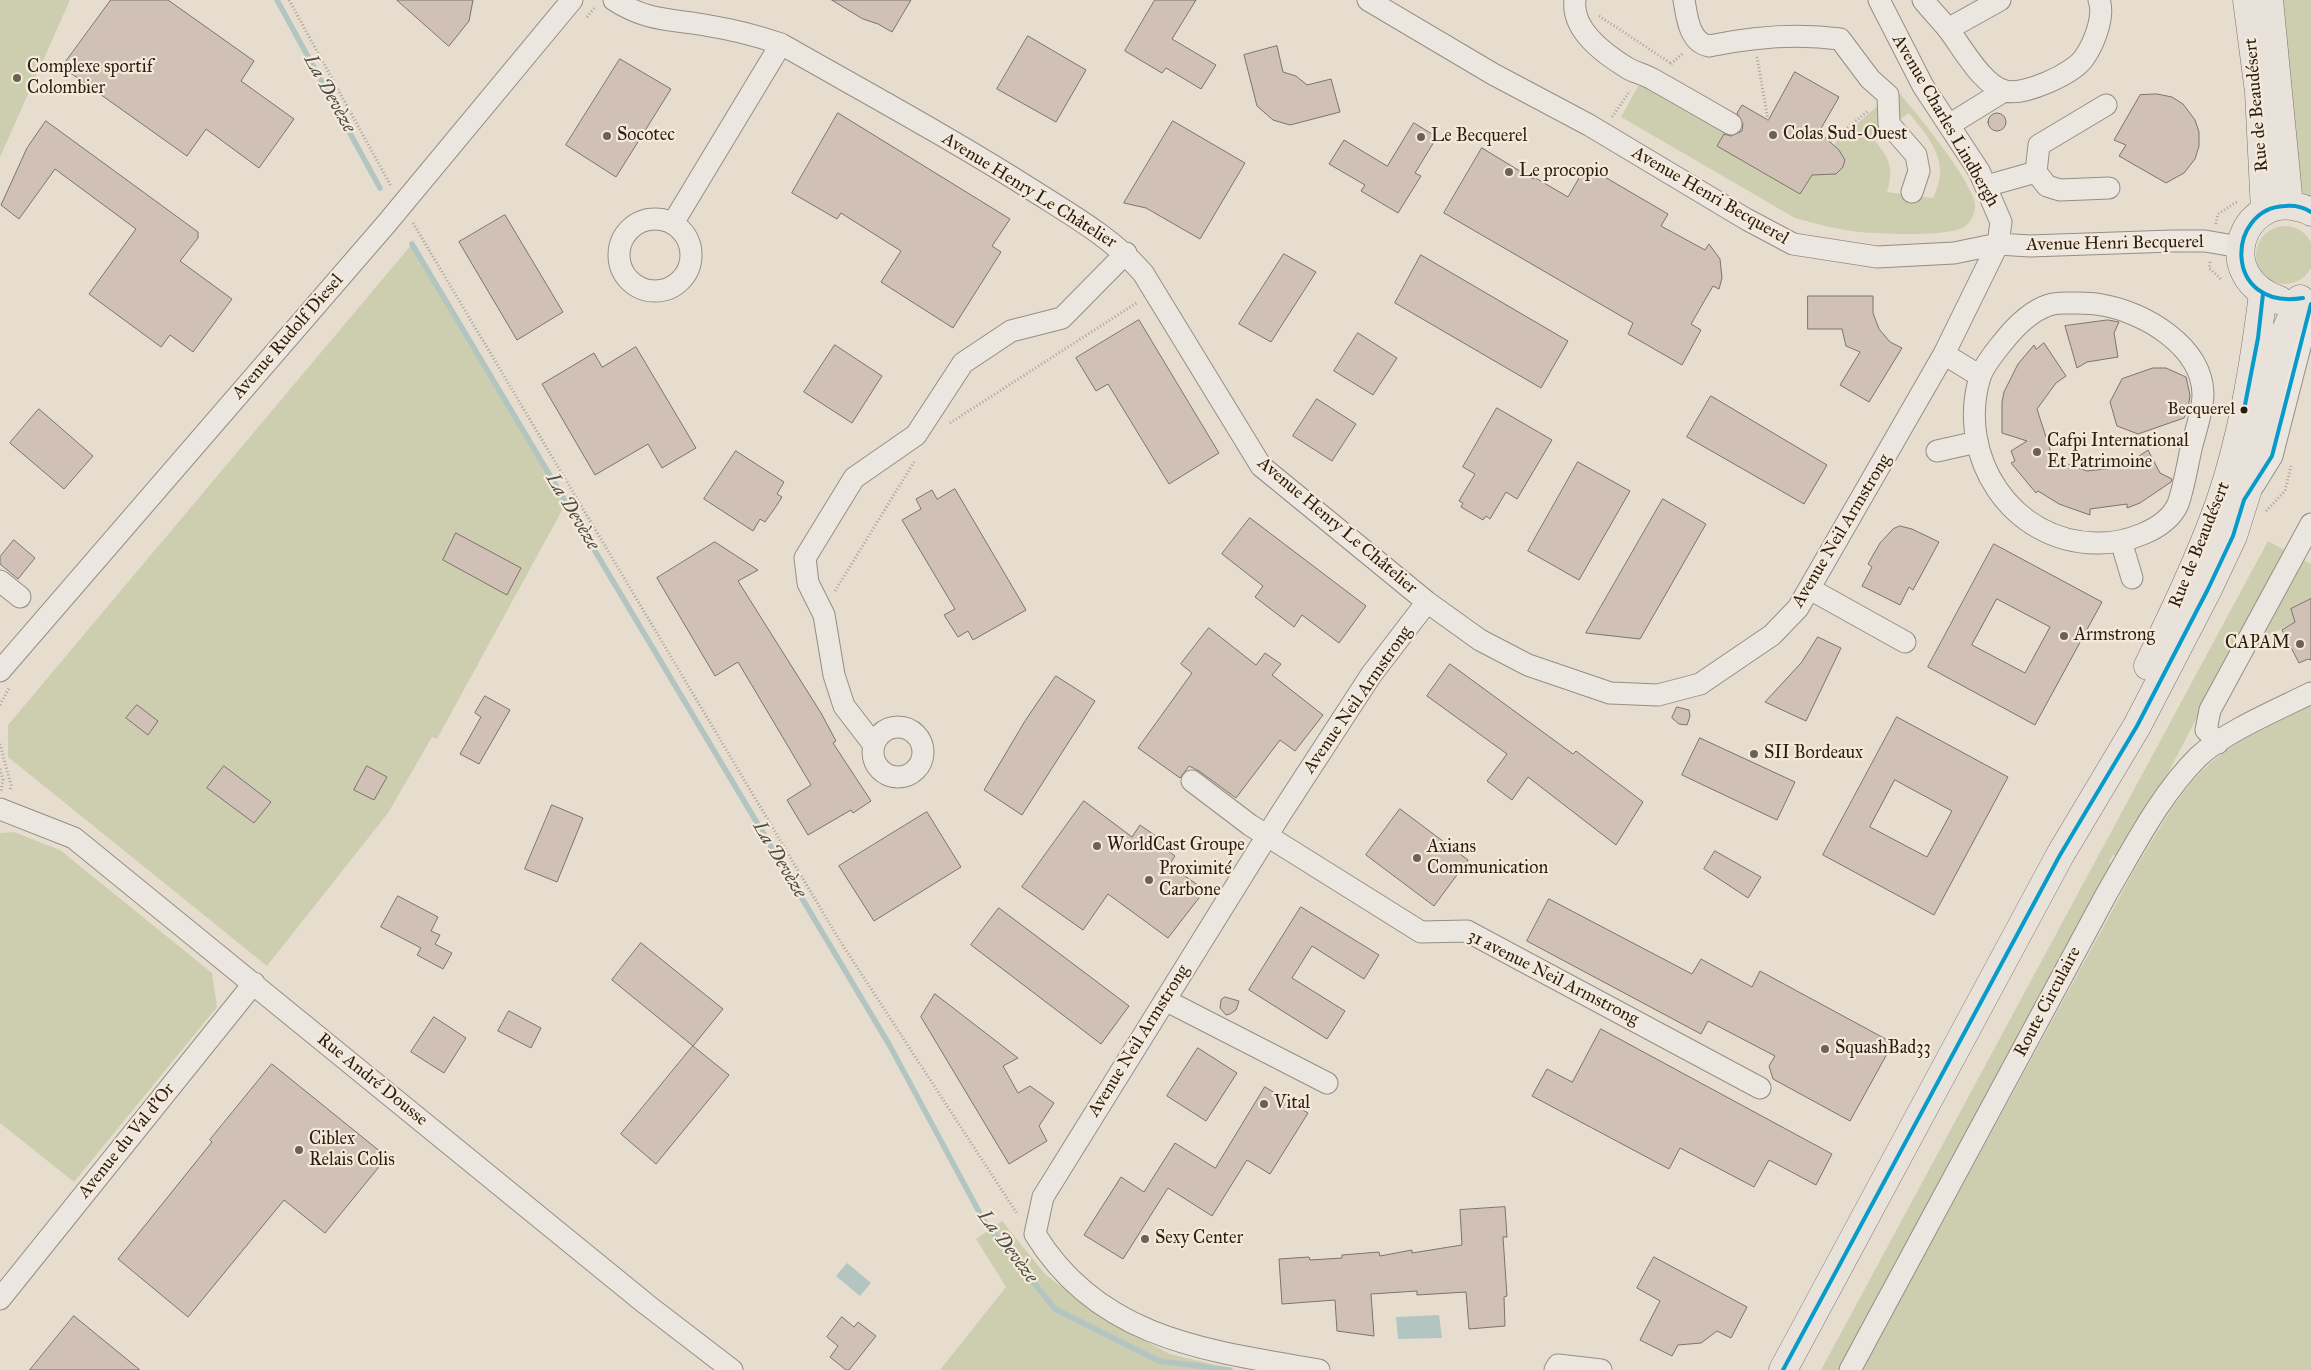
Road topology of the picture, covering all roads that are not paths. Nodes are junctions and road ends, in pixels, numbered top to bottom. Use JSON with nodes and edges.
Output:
{"nodes":[{"id":1,"x":572,"y":0,"type":"edge"},
{"id":2,"x":614,"y":0,"type":"edge"},
{"id":3,"x":1368,"y":0,"type":"edge"},
{"id":4,"x":1684,"y":0,"type":"edge"},
{"id":5,"x":1879,"y":0,"type":"edge"},
{"id":6,"x":1923,"y":0,"type":"edge"},
{"id":7,"x":2000,"y":0,"type":"edge"},
{"id":8,"x":2099,"y":0,"type":"edge"},
{"id":9,"x":2247,"y":0,"type":"edge"},
{"id":10,"x":2269,"y":0,"type":"edge"},
{"id":11,"x":1583,"y":5,"type":"edge"},
{"id":12,"x":1948,"y":29,"type":"junction"},
{"id":13,"x":781,"y":44,"type":"junction"},
{"id":14,"x":1916,"y":74,"type":"junction"},
{"id":15,"x":2004,"y":91,"type":"junction"},
{"id":16,"x":1888,"y":94,"type":"junction"},
{"id":17,"x":2106,"y":105,"type":"dead end"},
{"id":18,"x":1731,"y":124,"type":"dead end"},
{"id":19,"x":1949,"y":125,"type":"junction"},
{"id":20,"x":2036,"y":172,"type":"junction"},
{"id":21,"x":1986,"y":186,"type":"junction"},
{"id":22,"x":2110,"y":188,"type":"dead end"},
{"id":23,"x":1912,"y":192,"type":"dead end"},
{"id":24,"x":2288,"y":209,"type":"edge"},
{"id":25,"x":672,"y":223,"type":"dead end"},
{"id":26,"x":1998,"y":244,"type":"junction"},
{"id":27,"x":2240,"y":247,"type":"junction"},
{"id":28,"x":1126,"y":253,"type":"junction"},
{"id":29,"x":2263,"y":294,"type":"junction"},
{"id":30,"x":2307,"y":299,"type":"edge"},
{"id":31,"x":1944,"y":354,"type":"junction"},
{"id":32,"x":1980,"y":376,"type":"junction"},
{"id":33,"x":1977,"y":442,"type":"junction"},
{"id":34,"x":1937,"y":451,"type":"dead end"},
{"id":35,"x":2311,"y":524,"type":"edge"},
{"id":36,"x":2121,"y":540,"type":"junction"},
{"id":37,"x":2132,"y":578,"type":"dead end"},
{"id":38,"x":0,"y":581,"type":"edge"},
{"id":39,"x":1810,"y":589,"type":"junction"},
{"id":40,"x":20,"y":598,"type":"dead end"},
{"id":41,"x":1427,"y":602,"type":"junction"},
{"id":42,"x":1905,"y":642,"type":"dead end"},
{"id":43,"x":0,"y":670,"type":"edge"},
{"id":44,"x":2311,"y":693,"type":"edge"},
{"id":45,"x":2218,"y":743,"type":"junction"},
{"id":46,"x":874,"y":745,"type":"dead end"},
{"id":47,"x":1192,"y":781,"type":"dead end"},
{"id":48,"x":5,"y":812,"type":"edge"},
{"id":49,"x":1268,"y":835,"type":"junction"},
{"id":50,"x":2060,"y":855,"type":"junction"},
{"id":51,"x":254,"y":983,"type":"junction"},
{"id":52,"x":1165,"y":1000,"type":"junction"},
{"id":53,"x":1327,"y":1083,"type":"dead end"},
{"id":54,"x":1760,"y":1088,"type":"dead end"},
{"id":55,"x":0,"y":1299,"type":"edge"},
{"id":56,"x":732,"y":1370,"type":"edge"},
{"id":57,"x":1319,"y":1370,"type":"edge"},
{"id":58,"x":1555,"y":1370,"type":"edge"},
{"id":59,"x":1601,"y":1370,"type":"edge"},
{"id":60,"x":1783,"y":1370,"type":"edge"},
{"id":61,"x":1850,"y":1370,"type":"edge"}],
"edges":[{"from":1,"to":43,"type":"street","name":"Avenue Rudolf Diesel"},
{"from":2,"to":13,"type":"street","name":"Avenue Henry Le Châtelier"},
{"from":3,"to":26,"type":"street","name":"Avenue Henri Becquerel"},
{"from":4,"to":16,"type":"street"},
{"from":5,"to":14,"type":"street","name":"Avenue Charles Lindbergh"},
{"from":6,"to":12,"type":"street"},
{"from":7,"to":12,"type":"street"},
{"from":8,"to":15,"type":"street"},
{"from":9,"to":24,"type":"main road","name":"Rue de Beaudésert"},
{"from":10,"to":24,"type":"main road","name":"Rue de Beaudésert"},
{"from":11,"to":18,"type":"street"},
{"from":12,"to":15,"type":"street"},
{"from":13,"to":25,"type":"street"},
{"from":13,"to":28,"type":"street","name":"Avenue Henry Le Châtelier"},
{"from":14,"to":16,"type":"street"},
{"from":14,"to":19,"type":"street","name":"Avenue Charles Lindbergh"},
{"from":15,"to":19,"type":"street"},
{"from":16,"to":23,"type":"street"},
{"from":17,"to":20,"type":"street"},
{"from":19,"to":21,"type":"street","name":"Avenue Charles Lindbergh"},
{"from":20,"to":21,"type":"street"},
{"from":20,"to":22,"type":"street"},
{"from":21,"to":26,"type":"street","name":"Avenue Charles Lindbergh"},
{"from":24,"to":27,"type":"main road"},
{"from":26,"to":27,"type":"street","name":"Avenue Henri Becquerel"},
{"from":26,"to":31,"type":"street","name":"Avenue Neil Armstrong"},
{"from":27,"to":29,"type":"main road"},
{"from":28,"to":41,"type":"street","name":"Avenue Henry Le Châtelier"},
{"from":28,"to":46,"type":"street"},
{"from":29,"to":30,"type":"main road","name":"Rue de Beaudésert"},
{"from":29,"to":50,"type":"main road","name":"Rue de Beaudésert"},
{"from":30,"to":50,"type":"main road","name":"Rue de Beaudésert"},
{"from":31,"to":32,"type":"street"},
{"from":31,"to":39,"type":"street","name":"Avenue Neil Armstrong"},
{"from":32,"to":33,"type":"street"},
{"from":32,"to":36,"type":"street"},
{"from":33,"to":34,"type":"street"},
{"from":33,"to":36,"type":"street"},
{"from":35,"to":45,"type":"street"},
{"from":36,"to":37,"type":"street"},
{"from":38,"to":40,"type":"street"},
{"from":39,"to":41,"type":"street","name":"Avenue Neil Armstrong"},
{"from":39,"to":42,"type":"street"},
{"from":41,"to":49,"type":"street","name":"Avenue Neil Armstrong"},
{"from":44,"to":45,"type":"street","name":"Route Circulaire"},
{"from":45,"to":61,"type":"street","name":"Route Circulaire"},
{"from":47,"to":49,"type":"street","name":"31 avenue Neil Armstrong"},
{"from":48,"to":51,"type":"street","name":"Rue André Dousse"},
{"from":49,"to":52,"type":"street","name":"Avenue Neil Armstrong"},
{"from":49,"to":54,"type":"street","name":"31 avenue Neil Armstrong"},
{"from":50,"to":60,"type":"main road"},
{"from":51,"to":55,"type":"street","name":"Avenue du Val d'Or"},
{"from":51,"to":56,"type":"street","name":"Rue André Dousse"},
{"from":52,"to":53,"type":"street"},
{"from":52,"to":57,"type":"street","name":"Avenue Neil Armstrong"},
{"from":58,"to":59,"type":"street"}]}
